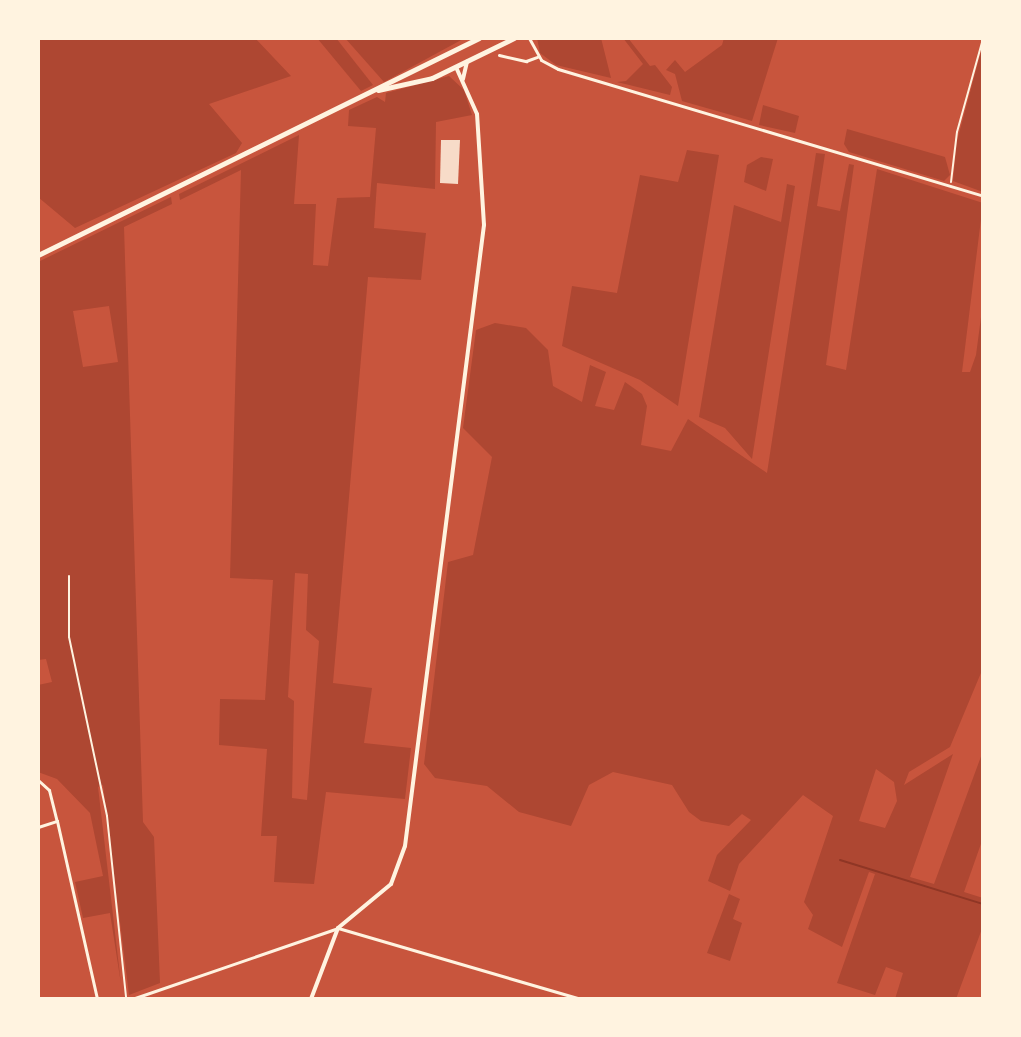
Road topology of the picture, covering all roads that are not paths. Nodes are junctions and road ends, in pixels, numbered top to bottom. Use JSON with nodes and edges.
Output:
{"nodes":[{"id":1,"x":479,"y":38,"type":"edge"},
{"id":2,"x":514,"y":38,"type":"edge"},
{"id":3,"x":530,"y":39,"type":"edge"},
{"id":4,"x":507,"y":40,"type":"edge"},
{"id":5,"x":456,"y":49,"type":"junction"},
{"id":6,"x":499,"y":55,"type":"dead end"},
{"id":7,"x":539,"y":56,"type":"junction"},
{"id":8,"x":454,"y":58,"type":"junction"},
{"id":9,"x":467,"y":61,"type":"junction"},
{"id":10,"x":456,"y":67,"type":"junction"},
{"id":11,"x":463,"y":81,"type":"junction"},
{"id":12,"x":373,"y":91,"type":"junction"},
{"id":13,"x":983,"y":196,"type":"edge"},
{"id":14,"x":38,"y":255,"type":"edge"},
{"id":15,"x":38,"y":780,"type":"edge"},
{"id":16,"x":57,"y":821,"type":"junction"},
{"id":17,"x":38,"y":827,"type":"edge"},
{"id":18,"x":338,"y":928,"type":"junction"},
{"id":19,"x":97,"y":999,"type":"edge"},
{"id":20,"x":129,"y":999,"type":"edge"},
{"id":21,"x":311,"y":999,"type":"edge"},
{"id":22,"x":581,"y":999,"type":"edge"}],
"edges":[{"from":1,"to":5,"type":"main road"},
{"from":2,"to":4,"type":"main road"},
{"from":3,"to":7,"type":"street"},
{"from":4,"to":9,"type":"main road"},
{"from":5,"to":8,"type":"main road"},
{"from":5,"to":12,"type":"main road"},
{"from":6,"to":7,"type":"street"},
{"from":7,"to":13,"type":"street"},
{"from":8,"to":9,"type":"main road"},
{"from":8,"to":10,"type":"main road"},
{"from":9,"to":10,"type":"main road"},
{"from":9,"to":11,"type":"street"},
{"from":10,"to":11,"type":"street"},
{"from":10,"to":12,"type":"main road"},
{"from":11,"to":18,"type":"street"},
{"from":12,"to":14,"type":"main road"},
{"from":15,"to":16,"type":"street"},
{"from":16,"to":17,"type":"street"},
{"from":16,"to":19,"type":"street"},
{"from":18,"to":20,"type":"street"},
{"from":18,"to":21,"type":"street"},
{"from":18,"to":22,"type":"street"}]}
